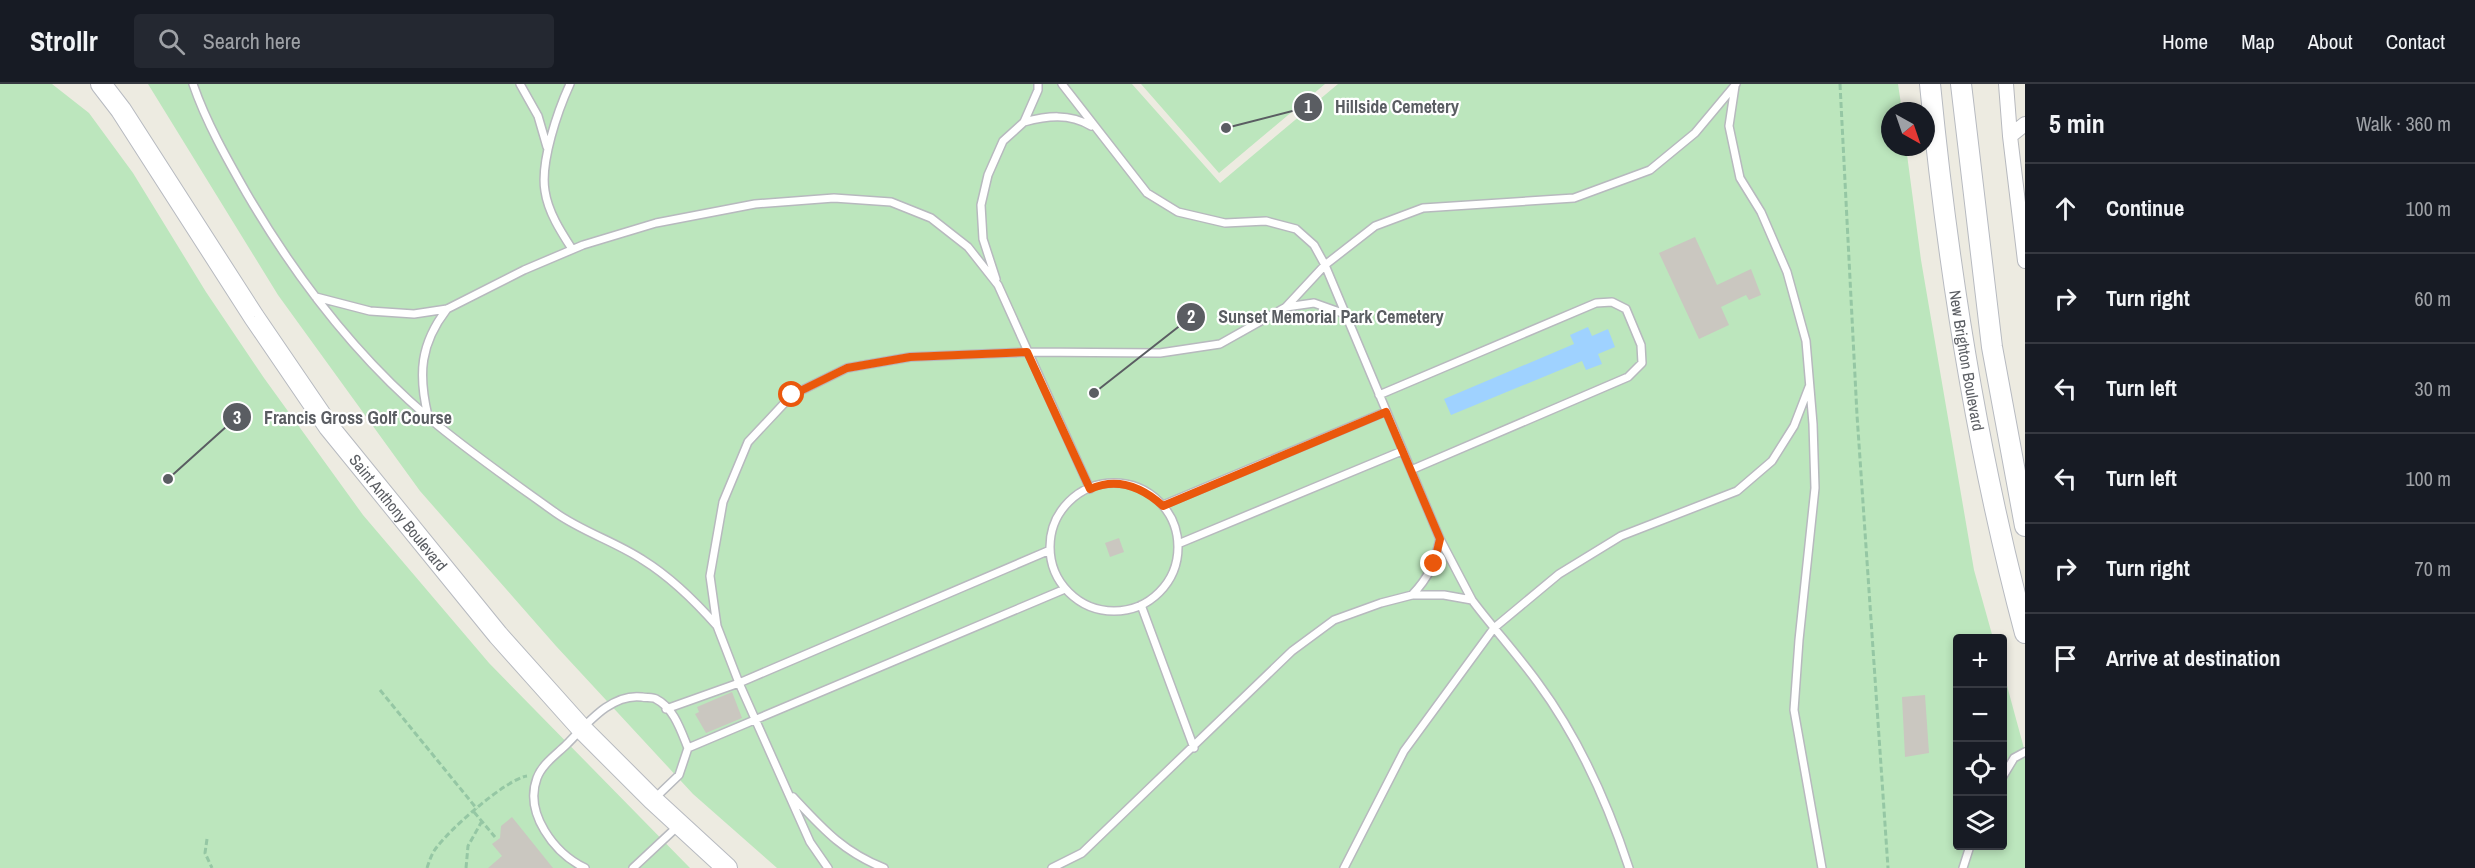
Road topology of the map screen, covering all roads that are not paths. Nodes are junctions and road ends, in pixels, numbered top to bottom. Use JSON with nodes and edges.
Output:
{"nodes":[{"id":1,"x":101,"y":84,"type":"edge"},
{"id":2,"x":194,"y":84,"type":"edge"},
{"id":3,"x":520,"y":84,"type":"edge"},
{"id":4,"x":570,"y":84,"type":"edge"},
{"id":5,"x":1038,"y":84,"type":"edge"},
{"id":6,"x":1062,"y":84,"type":"edge"},
{"id":7,"x":1930,"y":84,"type":"edge"},
{"id":8,"x":1961,"y":84,"type":"edge"},
{"id":9,"x":2006,"y":84,"type":"edge"},
{"id":10,"x":1736,"y":85,"type":"edge"},
{"id":11,"x":1024,"y":122,"type":"junction"},
{"id":12,"x":2025,"y":124,"type":"edge"},
{"id":13,"x":1095,"y":128,"type":"junction"},
{"id":14,"x":2010,"y":136,"type":"junction"},
{"id":15,"x":548,"y":149,"type":"junction"},
{"id":16,"x":2023,"y":230,"type":"edge"},
{"id":17,"x":572,"y":249,"type":"junction"},
{"id":18,"x":2025,"y":261,"type":"edge"},
{"id":19,"x":1325,"y":265,"type":"junction"},
{"id":20,"x":998,"y":285,"type":"junction"},
{"id":21,"x":316,"y":297,"type":"junction"},
{"id":22,"x":1286,"y":307,"type":"junction"},
{"id":23,"x":447,"y":309,"type":"junction"},
{"id":24,"x":1345,"y":314,"type":"junction"},
{"id":25,"x":1027,"y":352,"type":"junction"},
{"id":26,"x":1809,"y":384,"type":"junction"},
{"id":27,"x":1379,"y":395,"type":"junction"},
{"id":28,"x":1386,"y":412,"type":"junction"},
{"id":29,"x":428,"y":417,"type":"junction"},
{"id":30,"x":1402,"y":451,"type":"junction"},
{"id":31,"x":1411,"y":470,"type":"junction"},
{"id":32,"x":1090,"y":489,"type":"junction"},
{"id":33,"x":1163,"y":506,"type":"junction"},
{"id":34,"x":2025,"y":526,"type":"edge"},
{"id":35,"x":1440,"y":539,"type":"junction"},
{"id":36,"x":1178,"y":544,"type":"junction"},
{"id":37,"x":1050,"y":550,"type":"junction"},
{"id":38,"x":1065,"y":589,"type":"junction"},
{"id":39,"x":1412,"y":595,"type":"junction"},
{"id":40,"x":1472,"y":600,"type":"junction"},
{"id":41,"x":1141,"y":605,"type":"junction"},
{"id":42,"x":717,"y":626,"type":"junction"},
{"id":43,"x":1494,"y":628,"type":"junction"},
{"id":44,"x":2025,"y":633,"type":"edge"},
{"id":45,"x":739,"y":682,"type":"junction"},
{"id":46,"x":666,"y":709,"type":"junction"},
{"id":47,"x":756,"y":718,"type":"junction"},
{"id":48,"x":582,"y":729,"type":"junction"},
{"id":49,"x":688,"y":748,"type":"junction"},
{"id":50,"x":1194,"y":748,"type":"junction"},
{"id":51,"x":2025,"y":752,"type":"edge"},
{"id":52,"x":2007,"y":769,"type":"edge"},
{"id":53,"x":789,"y":793,"type":"junction"},
{"id":54,"x":653,"y":801,"type":"junction"},
{"id":55,"x":680,"y":825,"type":"junction"},
{"id":56,"x":1969,"y":850,"type":"edge"},
{"id":57,"x":585,"y":868,"type":"edge"},
{"id":58,"x":633,"y":868,"type":"edge"},
{"id":59,"x":727,"y":868,"type":"edge"},
{"id":60,"x":828,"y":868,"type":"edge"},
{"id":61,"x":884,"y":868,"type":"edge"},
{"id":62,"x":1052,"y":868,"type":"edge"},
{"id":63,"x":1344,"y":868,"type":"edge"},
{"id":64,"x":1629,"y":868,"type":"edge"},
{"id":65,"x":1822,"y":868,"type":"edge"},
{"id":66,"x":1963,"y":868,"type":"edge"}],
"edges":[{"from":1,"to":48,"type":"street","name":"Saint Anthony Boulevard"},
{"from":2,"to":21,"type":"lane"},
{"from":3,"to":15,"type":"lane"},
{"from":4,"to":15,"type":"lane"},
{"from":5,"to":11,"type":"lane"},
{"from":6,"to":13,"type":"lane"},
{"from":7,"to":44,"type":"street","name":"New Brighton Boulevard"},
{"from":8,"to":34,"type":"street","name":"New Brighton Boulevard"},
{"from":9,"to":14,"type":"street"},
{"from":10,"to":19,"type":"lane"},
{"from":10,"to":26,"type":"lane"},
{"from":11,"to":13,"type":"lane"},
{"from":11,"to":20,"type":"lane"},
{"from":12,"to":14,"type":"street"},
{"from":13,"to":19,"type":"lane"},
{"from":14,"to":16,"type":"street"},
{"from":15,"to":17,"type":"lane"},
{"from":16,"to":18,"type":"street"},
{"from":17,"to":20,"type":"lane"},
{"from":17,"to":23,"type":"lane"},
{"from":19,"to":22,"type":"lane"},
{"from":19,"to":24,"type":"lane"},
{"from":20,"to":25,"type":"lane"},
{"from":21,"to":23,"type":"lane"},
{"from":21,"to":29,"type":"lane"},
{"from":22,"to":24,"type":"lane"},
{"from":22,"to":25,"type":"lane"},
{"from":23,"to":29,"type":"lane"},
{"from":24,"to":27,"type":"lane"},
{"from":25,"to":32,"type":"lane"},
{"from":25,"to":42,"type":"lane"},
{"from":26,"to":43,"type":"lane"},
{"from":26,"to":65,"type":"lane"},
{"from":27,"to":28,"type":"lane"},
{"from":27,"to":31,"type":"lane"},
{"from":28,"to":30,"type":"lane"},
{"from":28,"to":33,"type":"lane"},
{"from":29,"to":42,"type":"lane"},
{"from":30,"to":31,"type":"lane"},
{"from":30,"to":36,"type":"lane"},
{"from":31,"to":35,"type":"lane"},
{"from":32,"to":33,"type":"lane"},
{"from":32,"to":37,"type":"lane"},
{"from":33,"to":36,"type":"lane"},
{"from":35,"to":39,"type":"lane"},
{"from":35,"to":40,"type":"lane"},
{"from":36,"to":41,"type":"lane"},
{"from":37,"to":38,"type":"lane"},
{"from":37,"to":45,"type":"lane"},
{"from":38,"to":41,"type":"lane"},
{"from":38,"to":47,"type":"lane"},
{"from":39,"to":40,"type":"lane"},
{"from":39,"to":50,"type":"lane"},
{"from":40,"to":43,"type":"lane"},
{"from":41,"to":50,"type":"lane"},
{"from":42,"to":45,"type":"lane"},
{"from":43,"to":63,"type":"lane"},
{"from":43,"to":64,"type":"lane"},
{"from":45,"to":46,"type":"lane"},
{"from":45,"to":47,"type":"lane"},
{"from":46,"to":48,"type":"lane"},
{"from":46,"to":49,"type":"lane"},
{"from":47,"to":49,"type":"lane"},
{"from":47,"to":53,"type":"lane"},
{"from":48,"to":54,"type":"street","name":"Saint Anthony Boulevard"},
{"from":48,"to":57,"type":"lane"},
{"from":49,"to":54,"type":"lane"},
{"from":50,"to":62,"type":"lane"},
{"from":51,"to":52,"type":"lane"},
{"from":53,"to":60,"type":"lane"},
{"from":53,"to":61,"type":"lane"},
{"from":54,"to":55,"type":"street","name":"Saint Anthony Boulevard"},
{"from":55,"to":58,"type":"lane"},
{"from":55,"to":59,"type":"street","name":"Saint Anthony Boulevard"},
{"from":56,"to":66,"type":"lane"}]}
